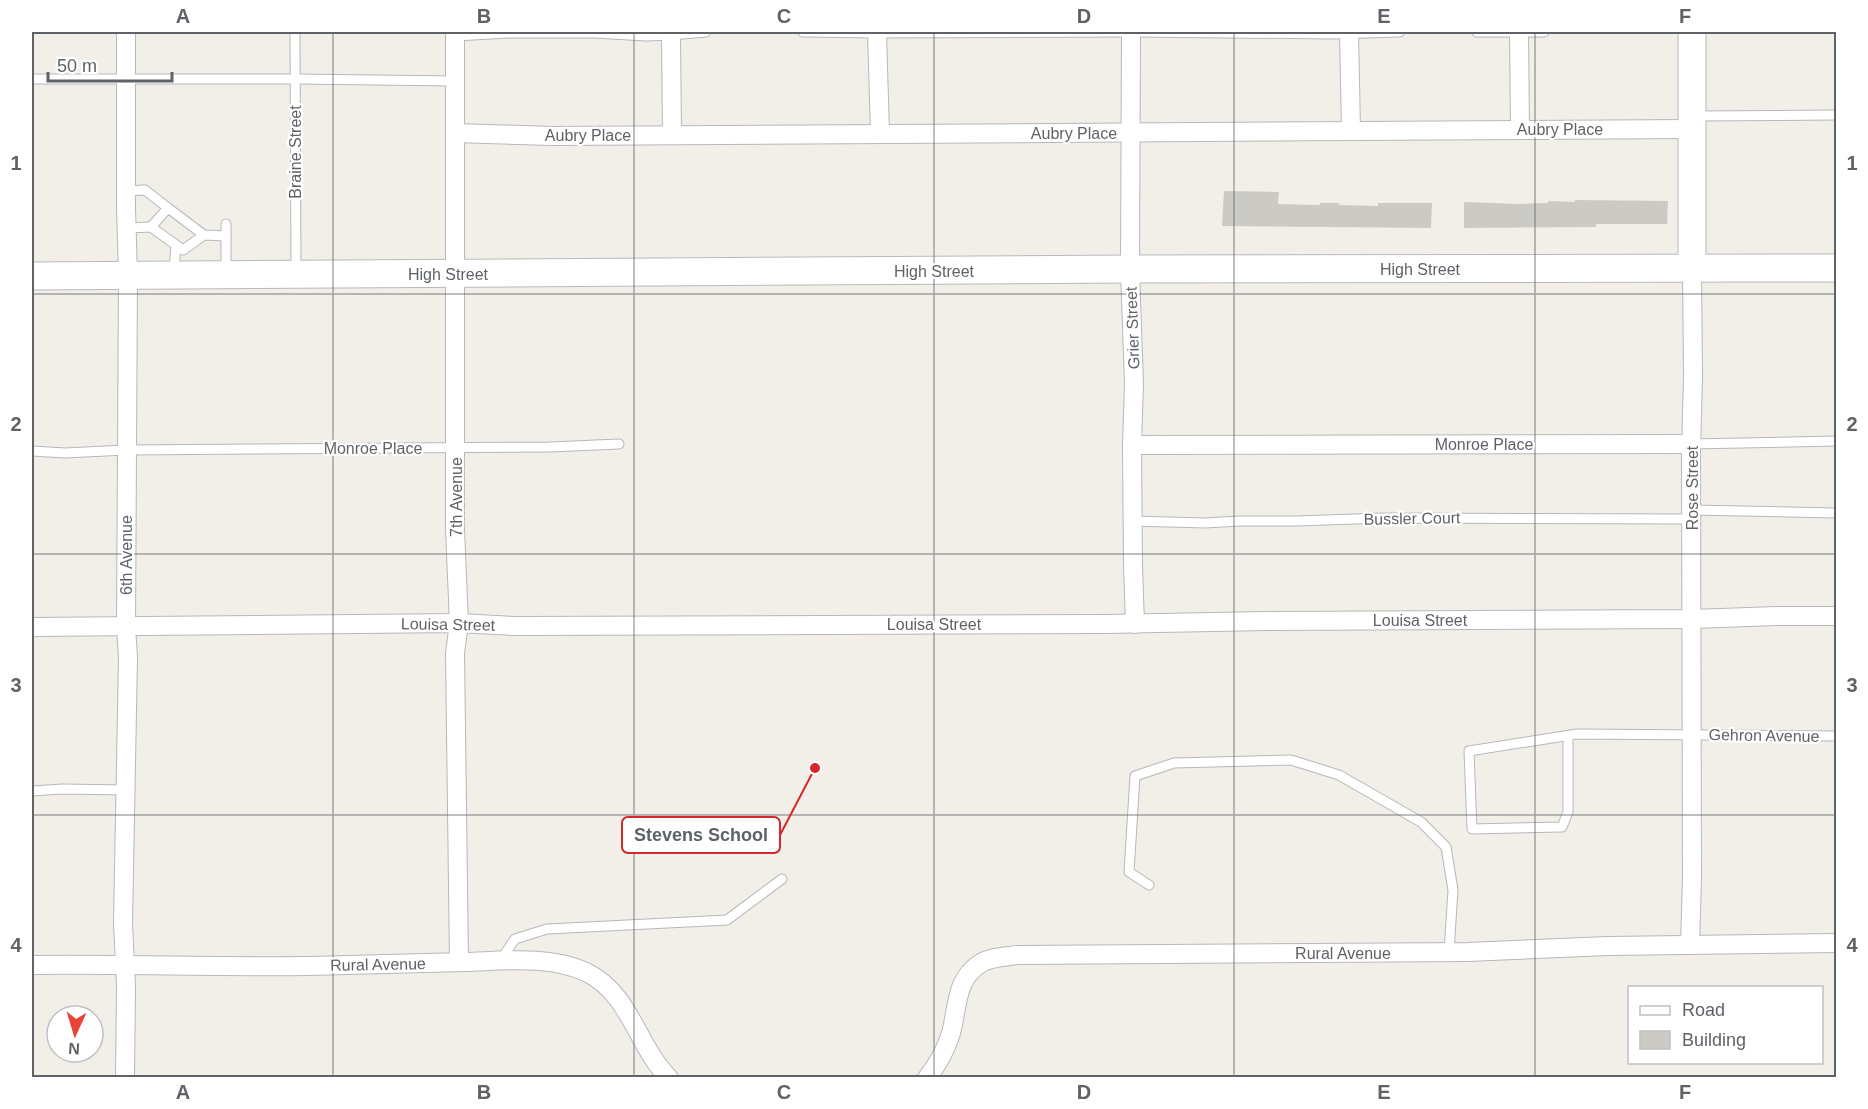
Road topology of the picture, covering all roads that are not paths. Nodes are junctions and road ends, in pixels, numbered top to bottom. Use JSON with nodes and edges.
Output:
{"nodes":[{"id":1,"x":126,"y":32,"type":"edge"},
{"id":2,"x":295,"y":32,"type":"edge"},
{"id":3,"x":706,"y":32,"type":"edge"},
{"id":4,"x":803,"y":32,"type":"edge"},
{"id":5,"x":1132,"y":32,"type":"edge"},
{"id":6,"x":1400,"y":32,"type":"edge"},
{"id":7,"x":1477,"y":32,"type":"edge"},
{"id":8,"x":1519,"y":32,"type":"edge"},
{"id":9,"x":1544,"y":32,"type":"edge"},
{"id":10,"x":1692,"y":32,"type":"edge"},
{"id":11,"x":455,"y":34,"type":"edge"},
{"id":12,"x":1349,"y":34,"type":"junction"},
{"id":13,"x":671,"y":35,"type":"junction"},
{"id":14,"x":877,"y":39,"type":"junction"},
{"id":15,"x":32,"y":79,"type":"edge"},
{"id":16,"x":295,"y":79,"type":"junction"},
{"id":17,"x":126,"y":80,"type":"junction"},
{"id":18,"x":455,"y":81,"type":"junction"},
{"id":19,"x":1836,"y":115,"type":"edge"},
{"id":20,"x":1692,"y":122,"type":"junction"},
{"id":21,"x":1520,"y":129,"type":"junction"},
{"id":22,"x":1351,"y":130,"type":"junction"},
{"id":23,"x":455,"y":133,"type":"junction"},
{"id":24,"x":880,"y":133,"type":"junction"},
{"id":25,"x":1130,"y":133,"type":"junction"},
{"id":26,"x":672,"y":135,"type":"junction"},
{"id":27,"x":126,"y":191,"type":"junction"},
{"id":28,"x":168,"y":208,"type":"junction"},
{"id":29,"x":226,"y":224,"type":"dead end"},
{"id":30,"x":151,"y":227,"type":"junction"},
{"id":31,"x":126,"y":228,"type":"junction"},
{"id":32,"x":204,"y":235,"type":"junction"},
{"id":33,"x":226,"y":236,"type":"junction"},
{"id":34,"x":176,"y":245,"type":"junction"},
{"id":35,"x":1692,"y":268,"type":"junction"},
{"id":36,"x":1836,"y":268,"type":"edge"},
{"id":37,"x":1130,"y":269,"type":"junction"},
{"id":38,"x":296,"y":273,"type":"junction"},
{"id":39,"x":226,"y":274,"type":"junction"},
{"id":40,"x":456,"y":274,"type":"junction"},
{"id":41,"x":128,"y":275,"type":"junction"},
{"id":42,"x":173,"y":275,"type":"junction"},
{"id":43,"x":32,"y":276,"type":"edge"},
{"id":44,"x":1836,"y":441,"type":"edge"},
{"id":45,"x":619,"y":444,"type":"dead end"},
{"id":46,"x":1691,"y":444,"type":"junction"},
{"id":47,"x":1132,"y":445,"type":"junction"},
{"id":48,"x":456,"y":447,"type":"junction"},
{"id":49,"x":126,"y":450,"type":"junction"},
{"id":50,"x":32,"y":451,"type":"edge"},
{"id":51,"x":1836,"y":513,"type":"edge"},
{"id":52,"x":1691,"y":514,"type":"junction"},
{"id":53,"x":1132,"y":521,"type":"junction"},
{"id":54,"x":1836,"y":616,"type":"edge"},
{"id":55,"x":1692,"y":619,"type":"junction"},
{"id":56,"x":459,"y":623,"type":"junction"},
{"id":57,"x":1135,"y":624,"type":"junction"},
{"id":58,"x":32,"y":627,"type":"edge"},
{"id":59,"x":126,"y":627,"type":"junction"},
{"id":60,"x":1691,"y":734,"type":"junction"},
{"id":61,"x":1568,"y":736,"type":"junction"},
{"id":62,"x":1836,"y":736,"type":"edge"},
{"id":63,"x":126,"y":790,"type":"junction"},
{"id":64,"x":32,"y":791,"type":"edge"},
{"id":65,"x":782,"y":879,"type":"dead end"},
{"id":66,"x":1149,"y":885,"type":"dead end"},
{"id":67,"x":1836,"y":943,"type":"edge"},
{"id":68,"x":1690,"y":945,"type":"junction"},
{"id":69,"x":1449,"y":952,"type":"junction"},
{"id":70,"x":500,"y":961,"type":"junction"},
{"id":71,"x":459,"y":962,"type":"junction"},
{"id":72,"x":125,"y":964,"type":"junction"},
{"id":73,"x":32,"y":965,"type":"edge"},
{"id":74,"x":125,"y":1077,"type":"edge"},
{"id":75,"x":669,"y":1077,"type":"edge"},
{"id":76,"x":927,"y":1077,"type":"edge"}],
"edges":[{"from":1,"to":17,"type":"street","name":"6th Avenue"},
{"from":2,"to":16,"type":"lane","name":"Braine Street"},
{"from":3,"to":13,"type":"lane"},
{"from":4,"to":14,"type":"lane"},
{"from":5,"to":12,"type":"lane"},
{"from":5,"to":14,"type":"lane"},
{"from":5,"to":25,"type":"street","name":"Grier Street"},
{"from":6,"to":12,"type":"lane"},
{"from":7,"to":8,"type":"lane"},
{"from":8,"to":9,"type":"lane"},
{"from":8,"to":21,"type":"street"},
{"from":10,"to":20,"type":"main road","name":"Rose Street"},
{"from":11,"to":13,"type":"lane"},
{"from":11,"to":18,"type":"street","name":"7th Avenue"},
{"from":12,"to":22,"type":"street"},
{"from":13,"to":26,"type":"street"},
{"from":14,"to":24,"type":"street"},
{"from":15,"to":17,"type":"lane"},
{"from":16,"to":17,"type":"lane"},
{"from":16,"to":18,"type":"lane"},
{"from":16,"to":38,"type":"lane","name":"Braine Street"},
{"from":17,"to":27,"type":"street","name":"6th Avenue"},
{"from":18,"to":23,"type":"street","name":"7th Avenue"},
{"from":19,"to":20,"type":"lane","name":"Aubry Place"},
{"from":20,"to":21,"type":"street","name":"Aubry Place"},
{"from":20,"to":35,"type":"main road","name":"Rose Street"},
{"from":21,"to":22,"type":"street","name":"Aubry Place"},
{"from":22,"to":25,"type":"street","name":"Aubry Place"},
{"from":23,"to":26,"type":"street","name":"Aubry Place"},
{"from":23,"to":40,"type":"street","name":"7th Avenue"},
{"from":24,"to":25,"type":"street","name":"Aubry Place"},
{"from":24,"to":26,"type":"street","name":"Aubry Place"},
{"from":25,"to":37,"type":"street","name":"Grier Street"},
{"from":27,"to":28,"type":"lane"},
{"from":27,"to":31,"type":"street","name":"6th Avenue"},
{"from":28,"to":30,"type":"lane"},
{"from":28,"to":32,"type":"lane"},
{"from":29,"to":33,"type":"lane"},
{"from":30,"to":31,"type":"lane"},
{"from":30,"to":34,"type":"lane"},
{"from":31,"to":41,"type":"street","name":"6th Avenue"},
{"from":32,"to":33,"type":"lane"},
{"from":32,"to":34,"type":"lane"},
{"from":33,"to":39,"type":"lane"},
{"from":34,"to":42,"type":"lane"},
{"from":35,"to":36,"type":"main road","name":"High Street"},
{"from":35,"to":37,"type":"main road","name":"High Street"},
{"from":35,"to":46,"type":"street","name":"Rose Street"},
{"from":37,"to":40,"type":"main road","name":"High Street"},
{"from":37,"to":47,"type":"street","name":"Grier Street"},
{"from":38,"to":39,"type":"main road","name":"High Street"},
{"from":38,"to":40,"type":"main road","name":"High Street"},
{"from":39,"to":42,"type":"main road","name":"High Street"},
{"from":40,"to":48,"type":"street","name":"7th Avenue"},
{"from":41,"to":42,"type":"main road","name":"High Street"},
{"from":41,"to":43,"type":"main road","name":"High Street"},
{"from":41,"to":49,"type":"street","name":"6th Avenue"},
{"from":44,"to":46,"type":"lane","name":"Monroe Place"},
{"from":45,"to":48,"type":"lane","name":"Monroe Place"},
{"from":46,"to":47,"type":"street","name":"Monroe Place"},
{"from":46,"to":52,"type":"street","name":"Rose Street"},
{"from":47,"to":53,"type":"street","name":"Grier Street"},
{"from":48,"to":49,"type":"lane","name":"Monroe Place"},
{"from":48,"to":56,"type":"street","name":"7th Avenue"},
{"from":49,"to":50,"type":"lane","name":"Monroe Place"},
{"from":49,"to":59,"type":"street","name":"6th Avenue"},
{"from":51,"to":52,"type":"lane","name":"Bussler Court"},
{"from":52,"to":53,"type":"lane","name":"Bussler Court"},
{"from":52,"to":55,"type":"street","name":"Rose Street"},
{"from":53,"to":57,"type":"street","name":"Grier Street"},
{"from":54,"to":55,"type":"street","name":"Louisa Street"},
{"from":55,"to":57,"type":"street","name":"Louisa Street"},
{"from":55,"to":60,"type":"street","name":"Rose Street"},
{"from":56,"to":57,"type":"street","name":"Louisa Street"},
{"from":56,"to":59,"type":"street","name":"Louisa Street"},
{"from":56,"to":71,"type":"street","name":"7th Avenue"},
{"from":58,"to":59,"type":"street","name":"Louisa Street"},
{"from":59,"to":63,"type":"street","name":"6th Avenue"},
{"from":60,"to":61,"type":"lane","name":"Gehron Avenue"},
{"from":60,"to":62,"type":"lane","name":"Gehron Avenue"},
{"from":60,"to":68,"type":"street","name":"Rose Street"},
{"from":61,"to":61,"type":"lane","name":"Gehron Avenue"},
{"from":63,"to":64,"type":"lane"},
{"from":63,"to":72,"type":"street","name":"6th Avenue"},
{"from":65,"to":70,"type":"lane"},
{"from":66,"to":69,"type":"lane"},
{"from":67,"to":68,"type":"street","name":"Rural Avenue"},
{"from":68,"to":69,"type":"street","name":"Rural Avenue"},
{"from":69,"to":76,"type":"street","name":"Rural Avenue"},
{"from":70,"to":71,"type":"street","name":"Rural Avenue"},
{"from":70,"to":75,"type":"street","name":"Rural Avenue"},
{"from":71,"to":72,"type":"street","name":"Rural Avenue"},
{"from":72,"to":73,"type":"street","name":"Rural Avenue"},
{"from":72,"to":74,"type":"street","name":"6th Avenue"}]}
